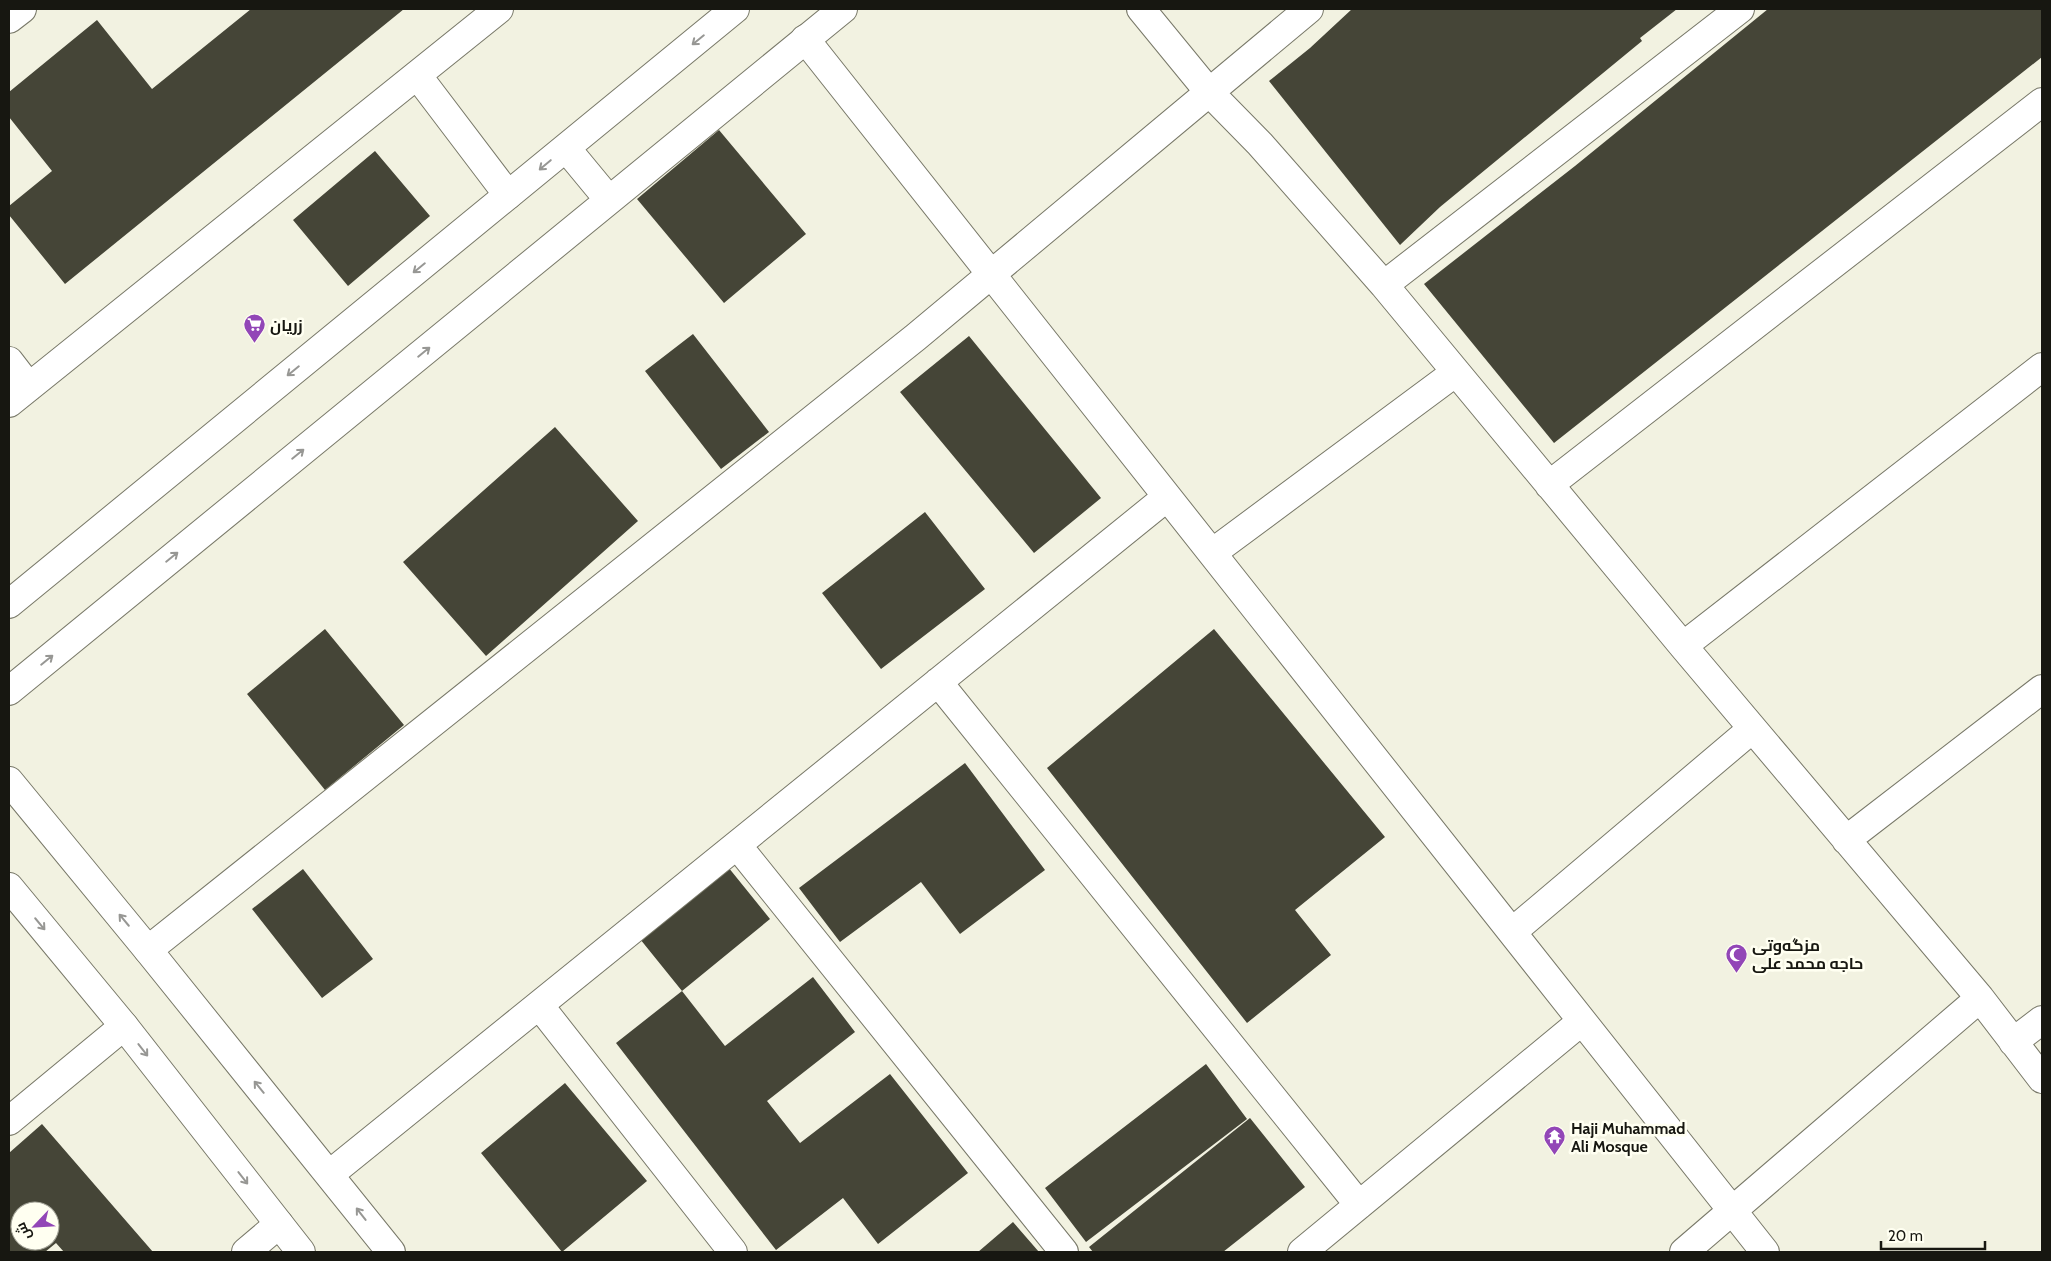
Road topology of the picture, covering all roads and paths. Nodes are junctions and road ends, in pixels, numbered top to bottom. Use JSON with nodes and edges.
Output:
{"nodes":[{"id":1,"x":22,"y":9,"type":"edge"},
{"id":2,"x":499,"y":9,"type":"edge"},
{"id":3,"x":735,"y":9,"type":"edge"},
{"id":4,"x":843,"y":9,"type":"edge"},
{"id":5,"x":1141,"y":9,"type":"edge"},
{"id":6,"x":1309,"y":9,"type":"edge"},
{"id":7,"x":1740,"y":9,"type":"edge"},
{"id":8,"x":9,"y":19,"type":"edge"},
{"id":9,"x":805,"y":39,"type":"junction"},
{"id":10,"x":417,"y":75,"type":"junction"},
{"id":11,"x":1209,"y":92,"type":"junction"},
{"id":12,"x":2042,"y":102,"type":"edge"},
{"id":13,"x":566,"y":148,"type":"junction"},
{"id":14,"x":508,"y":195,"type":"junction"},
{"id":15,"x":609,"y":200,"type":"junction"},
{"id":16,"x":991,"y":274,"type":"junction"},
{"id":17,"x":1384,"y":285,"type":"junction"},
{"id":18,"x":9,"y":361,"type":"edge"},
{"id":19,"x":2042,"y":367,"type":"edge"},
{"id":20,"x":1456,"y":372,"type":"junction"},
{"id":21,"x":19,"y":395,"type":"edge"},
{"id":22,"x":1549,"y":485,"type":"junction"},
{"id":23,"x":1167,"y":497,"type":"junction"},
{"id":24,"x":1212,"y":554,"type":"junction"},
{"id":25,"x":9,"y":604,"type":"edge"},
{"id":26,"x":1683,"y":646,"type":"junction"},
{"id":27,"x":938,"y":682,"type":"junction"},
{"id":28,"x":14,"y":685,"type":"edge"},
{"id":29,"x":2042,"y":689,"type":"edge"},
{"id":30,"x":1752,"y":729,"type":"junction"},
{"id":31,"x":9,"y":781,"type":"edge"},
{"id":32,"x":1846,"y":840,"type":"junction"},
{"id":33,"x":737,"y":845,"type":"junction"},
{"id":34,"x":9,"y":887,"type":"edge"},
{"id":35,"x":1512,"y":932,"type":"junction"},
{"id":36,"x":148,"y":950,"type":"junction"},
{"id":37,"x":1980,"y":998,"type":"junction"},
{"id":38,"x":539,"y":1005,"type":"junction"},
{"id":39,"x":2042,"y":1020,"type":"edge"},
{"id":40,"x":1582,"y":1021,"type":"junction"},
{"id":41,"x":124,"y":1026,"type":"junction"},
{"id":42,"x":2014,"y":1042,"type":"junction"},
{"id":43,"x":2042,"y":1079,"type":"edge"},
{"id":44,"x":9,"y":1120,"type":"edge"},
{"id":45,"x":330,"y":1174,"type":"junction"},
{"id":46,"x":1359,"y":1205,"type":"junction"},
{"id":47,"x":1732,"y":1211,"type":"junction"},
{"id":48,"x":279,"y":1224,"type":"junction"},
{"id":49,"x":246,"y":1252,"type":"edge"},
{"id":50,"x":301,"y":1252,"type":"edge"},
{"id":51,"x":391,"y":1252,"type":"edge"},
{"id":52,"x":733,"y":1252,"type":"edge"},
{"id":53,"x":1064,"y":1252,"type":"edge"},
{"id":54,"x":1302,"y":1252,"type":"edge"},
{"id":55,"x":1684,"y":1252,"type":"edge"},
{"id":56,"x":1765,"y":1252,"type":"edge"}],
"edges":[{"from":1,"to":8,"type":"street"},
{"from":2,"to":10,"type":"street"},
{"from":3,"to":13,"type":"street","one_way":true},
{"from":4,"to":9,"type":"street"},
{"from":5,"to":11,"type":"street"},
{"from":6,"to":11,"type":"street"},
{"from":7,"to":17,"type":"street"},
{"from":9,"to":15,"type":"street"},
{"from":9,"to":16,"type":"street"},
{"from":10,"to":14,"type":"street"},
{"from":10,"to":21,"type":"street"},
{"from":11,"to":16,"type":"street"},
{"from":11,"to":17,"type":"street"},
{"from":12,"to":22,"type":"street"},
{"from":13,"to":14,"type":"street","one_way":true},
{"from":13,"to":15,"type":"street"},
{"from":14,"to":25,"type":"street","one_way":true},
{"from":28,"to":15,"type":"street","one_way":true},
{"from":16,"to":23,"type":"street"},
{"from":16,"to":36,"type":"street"},
{"from":17,"to":20,"type":"street"},
{"from":18,"to":21,"type":"street"},
{"from":19,"to":26,"type":"street"},
{"from":20,"to":22,"type":"street"},
{"from":20,"to":24,"type":"street"},
{"from":22,"to":26,"type":"street"},
{"from":23,"to":24,"type":"street"},
{"from":23,"to":27,"type":"street"},
{"from":24,"to":35,"type":"street"},
{"from":26,"to":30,"type":"street"},
{"from":27,"to":33,"type":"street"},
{"from":27,"to":46,"type":"street"},
{"from":29,"to":32,"type":"street"},
{"from":30,"to":32,"type":"street"},
{"from":30,"to":35,"type":"street"},
{"from":36,"to":31,"type":"street","one_way":true},
{"from":32,"to":37,"type":"street"},
{"from":33,"to":38,"type":"street"},
{"from":33,"to":53,"type":"street"},
{"from":34,"to":41,"type":"street","one_way":true},
{"from":35,"to":40,"type":"street"},
{"from":45,"to":36,"type":"street","one_way":true},
{"from":37,"to":42,"type":"street"},
{"from":37,"to":47,"type":"street"},
{"from":38,"to":45,"type":"street"},
{"from":38,"to":52,"type":"street"},
{"from":39,"to":42,"type":"street"},
{"from":40,"to":46,"type":"street"},
{"from":40,"to":47,"type":"street"},
{"from":41,"to":44,"type":"street"},
{"from":41,"to":48,"type":"street","one_way":true},
{"from":42,"to":43,"type":"street"},
{"from":51,"to":45,"type":"street","one_way":true},
{"from":46,"to":54,"type":"street"},
{"from":47,"to":55,"type":"street"},
{"from":47,"to":56,"type":"street"},
{"from":48,"to":49,"type":"street"},
{"from":48,"to":50,"type":"street"}]}
